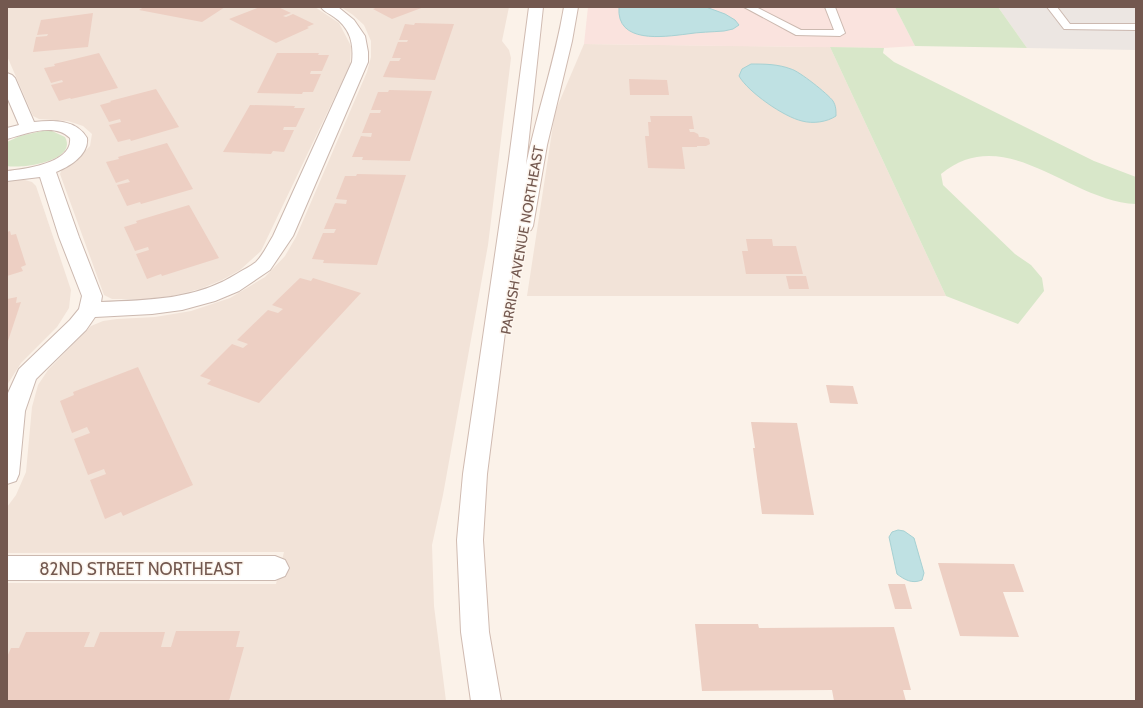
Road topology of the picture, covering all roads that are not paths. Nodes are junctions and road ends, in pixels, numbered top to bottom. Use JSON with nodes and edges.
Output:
{"nodes":[{"id":1,"x":328,"y":7,"type":"edge"},
{"id":2,"x":536,"y":7,"type":"edge"},
{"id":3,"x":571,"y":7,"type":"edge"},
{"id":4,"x":749,"y":7,"type":"edge"},
{"id":5,"x":830,"y":7,"type":"edge"},
{"id":6,"x":1052,"y":7,"type":"edge"},
{"id":7,"x":1136,"y":27,"type":"edge"},
{"id":8,"x":7,"y":78,"type":"edge"},
{"id":9,"x":28,"y":127,"type":"junction"},
{"id":10,"x":7,"y":134,"type":"edge"},
{"id":11,"x":46,"y":169,"type":"junction"},
{"id":12,"x":7,"y":176,"type":"edge"},
{"id":13,"x":90,"y":310,"type":"junction"},
{"id":14,"x":7,"y":474,"type":"edge"},
{"id":15,"x":475,"y":474,"type":"junction"},
{"id":16,"x":7,"y":568,"type":"edge"},
{"id":17,"x":276,"y":568,"type":"dead end"},
{"id":18,"x":486,"y":701,"type":"edge"}],
"edges":[{"from":1,"to":13,"type":"main road"},
{"from":2,"to":15,"type":"main road","name":"PARRISH AVENUE NORTHEAST"},
{"from":3,"to":15,"type":"main road","name":"PARRISH AVENUE NORTHEAST"},
{"from":4,"to":5,"type":"lane"},
{"from":6,"to":7,"type":"lane"},
{"from":8,"to":9,"type":"main road"},
{"from":9,"to":10,"type":"main road"},
{"from":9,"to":11,"type":"main road"},
{"from":11,"to":12,"type":"main road"},
{"from":11,"to":13,"type":"main road"},
{"from":13,"to":14,"type":"main road"},
{"from":15,"to":18,"type":"main road","name":"PARRISH AVENUE NORTHEAST"},
{"from":16,"to":17,"type":"main road","name":"82ND STREET NORTHEAST"}]}
